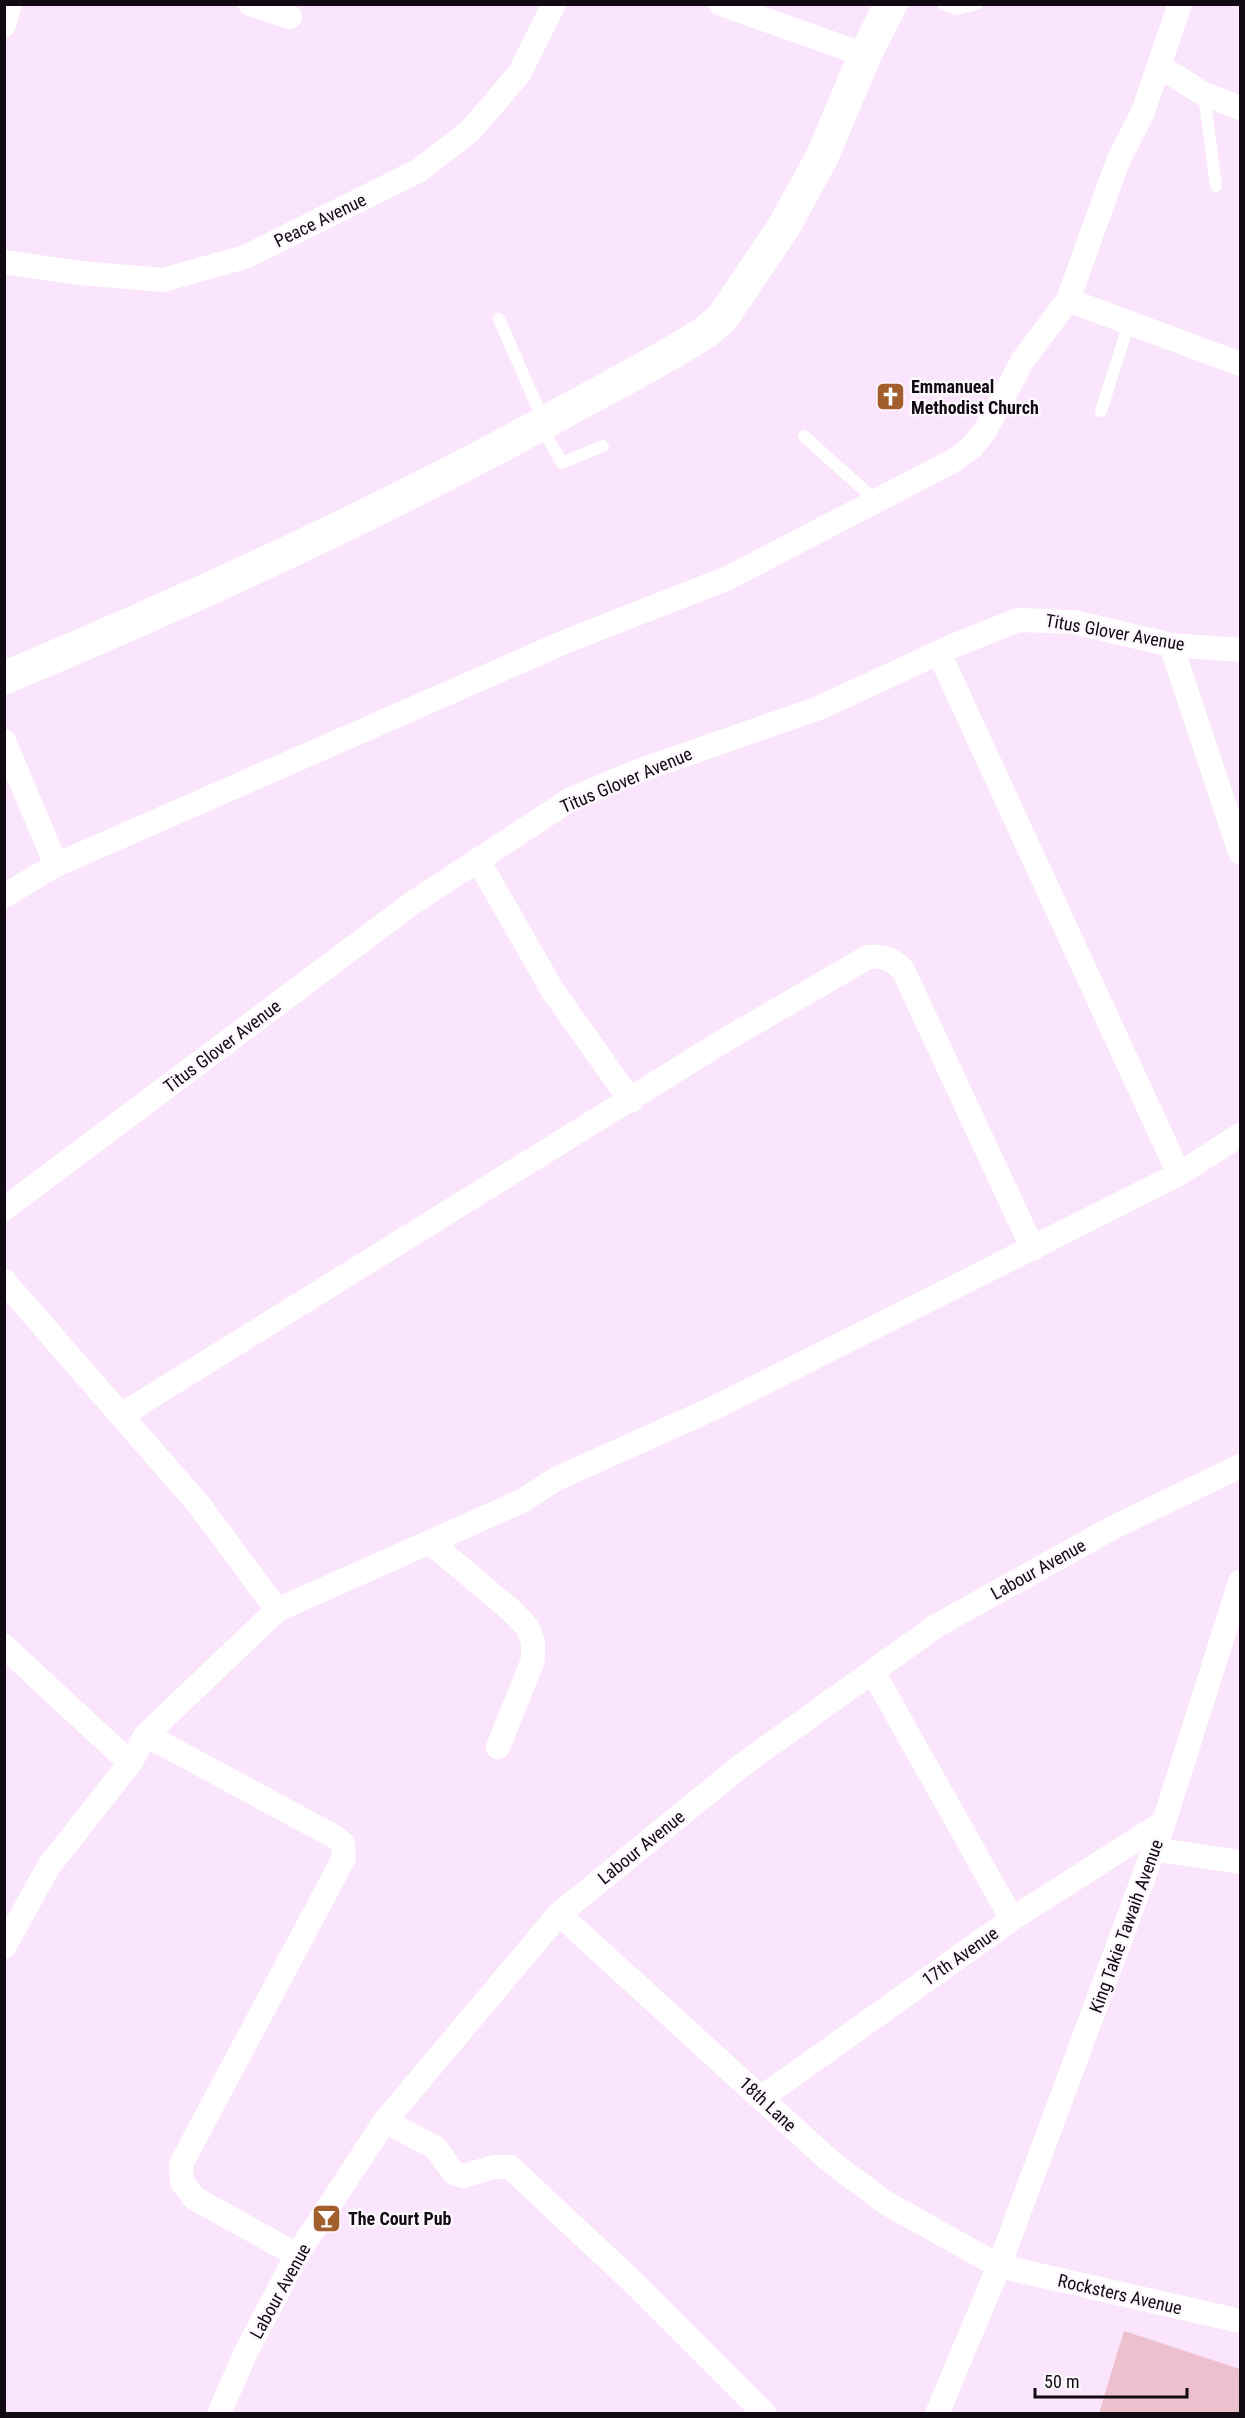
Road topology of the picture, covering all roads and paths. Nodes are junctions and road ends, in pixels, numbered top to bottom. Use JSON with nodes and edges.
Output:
{"nodes":[{"id":1,"x":10,"y":4,"type":"edge"},
{"id":2,"x":250,"y":4,"type":"edge"},
{"id":3,"x":554,"y":4,"type":"edge"},
{"id":4,"x":721,"y":4,"type":"edge"},
{"id":5,"x":891,"y":4,"type":"edge"},
{"id":6,"x":943,"y":4,"type":"edge"},
{"id":7,"x":977,"y":4,"type":"edge"},
{"id":8,"x":1180,"y":4,"type":"edge"},
{"id":9,"x":290,"y":17,"type":"dead end"},
{"id":10,"x":4,"y":25,"type":"edge"},
{"id":11,"x":865,"y":55,"type":"junction"},
{"id":12,"x":1159,"y":66,"type":"junction"},
{"id":13,"x":1204,"y":94,"type":"junction"},
{"id":14,"x":1240,"y":108,"type":"edge"},
{"id":15,"x":1216,"y":186,"type":"dead end"},
{"id":16,"x":4,"y":262,"type":"edge"},
{"id":17,"x":1068,"y":300,"type":"junction"},
{"id":18,"x":499,"y":319,"type":"dead end"},
{"id":19,"x":1129,"y":323,"type":"junction"},
{"id":20,"x":1240,"y":364,"type":"edge"},
{"id":21,"x":1101,"y":411,"type":"dead end"},
{"id":22,"x":542,"y":424,"type":"junction"},
{"id":23,"x":804,"y":436,"type":"dead end"},
{"id":24,"x":603,"y":446,"type":"dead end"},
{"id":25,"x":876,"y":501,"type":"junction"},
{"id":26,"x":1171,"y":645,"type":"junction"},
{"id":27,"x":1240,"y":650,"type":"edge"},
{"id":28,"x":939,"y":653,"type":"junction"},
{"id":29,"x":4,"y":678,"type":"edge"},
{"id":30,"x":4,"y":741,"type":"edge"},
{"id":31,"x":1240,"y":852,"type":"edge"},
{"id":32,"x":478,"y":860,"type":"junction"},
{"id":33,"x":56,"y":865,"type":"junction"},
{"id":34,"x":4,"y":896,"type":"edge"},
{"id":35,"x":631,"y":1101,"type":"junction"},
{"id":36,"x":1240,"y":1135,"type":"edge"},
{"id":37,"x":1179,"y":1174,"type":"junction"},
{"id":38,"x":4,"y":1209,"type":"edge"},
{"id":39,"x":1034,"y":1249,"type":"junction"},
{"id":40,"x":4,"y":1281,"type":"edge"},
{"id":41,"x":123,"y":1414,"type":"junction"},
{"id":42,"x":1240,"y":1466,"type":"edge"},
{"id":43,"x":430,"y":1542,"type":"junction"},
{"id":44,"x":1240,"y":1582,"type":"edge"},
{"id":45,"x":277,"y":1610,"type":"junction"},
{"id":46,"x":4,"y":1646,"type":"edge"},
{"id":47,"x":873,"y":1672,"type":"junction"},
{"id":48,"x":147,"y":1735,"type":"junction"},
{"id":49,"x":498,"y":1747,"type":"dead end"},
{"id":50,"x":130,"y":1763,"type":"junction"},
{"id":51,"x":1164,"y":1822,"type":"junction"},
{"id":52,"x":1153,"y":1850,"type":"junction"},
{"id":53,"x":1240,"y":1862,"type":"edge"},
{"id":54,"x":559,"y":1914,"type":"junction"},
{"id":55,"x":1012,"y":1919,"type":"junction"},
{"id":56,"x":4,"y":1947,"type":"edge"},
{"id":57,"x":761,"y":2098,"type":"junction"},
{"id":58,"x":386,"y":2121,"type":"junction"},
{"id":59,"x":297,"y":2255,"type":"junction"},
{"id":60,"x":999,"y":2266,"type":"junction"},
{"id":61,"x":1240,"y":2321,"type":"edge"},
{"id":62,"x":219,"y":2414,"type":"edge"},
{"id":63,"x":765,"y":2414,"type":"edge"},
{"id":64,"x":937,"y":2414,"type":"edge"}],
"edges":[{"from":1,"to":10,"type":"street"},
{"from":2,"to":9,"type":"street"},
{"from":3,"to":16,"type":"street","name":"Peace Avenue"},
{"from":4,"to":11,"type":"street"},
{"from":5,"to":11,"type":"street"},
{"from":6,"to":7,"type":"lane"},
{"from":8,"to":12,"type":"street"},
{"from":11,"to":22,"type":"street"},
{"from":12,"to":13,"type":"street"},
{"from":12,"to":17,"type":"street"},
{"from":13,"to":14,"type":"street"},
{"from":13,"to":15,"type":"lane"},
{"from":17,"to":19,"type":"street"},
{"from":17,"to":25,"type":"street"},
{"from":18,"to":22,"type":"lane"},
{"from":19,"to":20,"type":"street"},
{"from":19,"to":21,"type":"lane"},
{"from":22,"to":24,"type":"lane"},
{"from":22,"to":29,"type":"street"},
{"from":23,"to":25,"type":"lane"},
{"from":25,"to":33,"type":"street"},
{"from":26,"to":27,"type":"street","name":"Titus Glover Avenue"},
{"from":26,"to":28,"type":"street","name":"Titus Glover Avenue"},
{"from":26,"to":31,"type":"street"},
{"from":28,"to":32,"type":"street","name":"Titus Glover Avenue"},
{"from":28,"to":37,"type":"street"},
{"from":30,"to":33,"type":"street"},
{"from":32,"to":35,"type":"street"},
{"from":32,"to":38,"type":"street","name":"Titus Glover Avenue"},
{"from":33,"to":34,"type":"street"},
{"from":35,"to":39,"type":"street"},
{"from":35,"to":41,"type":"street"},
{"from":36,"to":37,"type":"street"},
{"from":37,"to":39,"type":"street"},
{"from":39,"to":43,"type":"street"},
{"from":40,"to":41,"type":"street"},
{"from":41,"to":45,"type":"street"},
{"from":42,"to":47,"type":"street","name":"Labour Avenue"},
{"from":43,"to":45,"type":"street"},
{"from":43,"to":49,"type":"street"},
{"from":44,"to":51,"type":"street","name":"King Takie Tawaih Avenue"},
{"from":45,"to":48,"type":"street"},
{"from":46,"to":50,"type":"street"},
{"from":47,"to":54,"type":"street","name":"Labour Avenue"},
{"from":47,"to":55,"type":"street"},
{"from":48,"to":50,"type":"street"},
{"from":48,"to":59,"type":"street"},
{"from":50,"to":56,"type":"street"},
{"from":51,"to":52,"type":"street","name":"King Takie Tawaih Avenue"},
{"from":51,"to":55,"type":"street","name":"17th Avenue"},
{"from":52,"to":53,"type":"street"},
{"from":52,"to":60,"type":"street","name":"King Takie Tawaih Avenue"},
{"from":54,"to":57,"type":"street","name":"18th Lane"},
{"from":54,"to":58,"type":"street","name":"Labour Avenue"},
{"from":55,"to":57,"type":"street","name":"17th Avenue"},
{"from":57,"to":60,"type":"street","name":"18th Lane"},
{"from":58,"to":59,"type":"street","name":"Labour Avenue"},
{"from":58,"to":63,"type":"street"},
{"from":59,"to":62,"type":"street","name":"Labour Avenue"},
{"from":60,"to":61,"type":"street","name":"Rocksters Avenue"},
{"from":60,"to":64,"type":"street","name":"King Takie Tawaih Avenue"}]}
